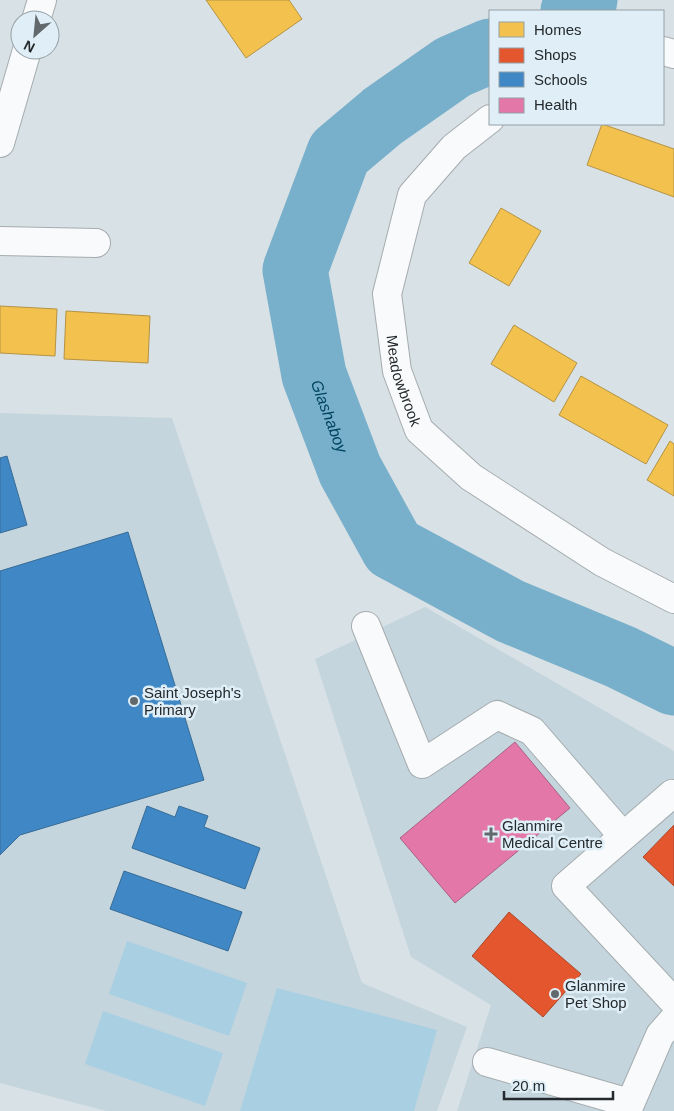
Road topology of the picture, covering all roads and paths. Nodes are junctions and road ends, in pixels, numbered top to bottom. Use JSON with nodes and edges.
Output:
{"nodes":[{"id":1,"x":25,"y":60,"type":"edge"},
{"id":2,"x":489,"y":120,"type":"edge"},
{"id":3,"x":0,"y":143,"type":"edge"},
{"id":4,"x":0,"y":241,"type":"edge"},
{"id":5,"x":96,"y":243,"type":"dead end"},
{"id":6,"x":674,"y":599,"type":"edge"},
{"id":7,"x":366,"y":626,"type":"dead end"},
{"id":8,"x":674,"y":795,"type":"edge"},
{"id":9,"x":623,"y":836,"type":"junction"},
{"id":10,"x":674,"y":1002,"type":"edge"},
{"id":11,"x":674,"y":1019,"type":"edge"},
{"id":12,"x":487,"y":1062,"type":"dead end"},
{"id":13,"x":628,"y":1107,"type":"edge"}],
"edges":[{"from":1,"to":3,"type":"street"},
{"from":2,"to":6,"type":"street","name":"Meadowbrook"},
{"from":4,"to":5,"type":"street"},
{"from":7,"to":9,"type":"street"},
{"from":8,"to":9,"type":"street"},
{"from":9,"to":10,"type":"street"},
{"from":11,"to":13,"type":"street"},
{"from":12,"to":13,"type":"street"}]}
